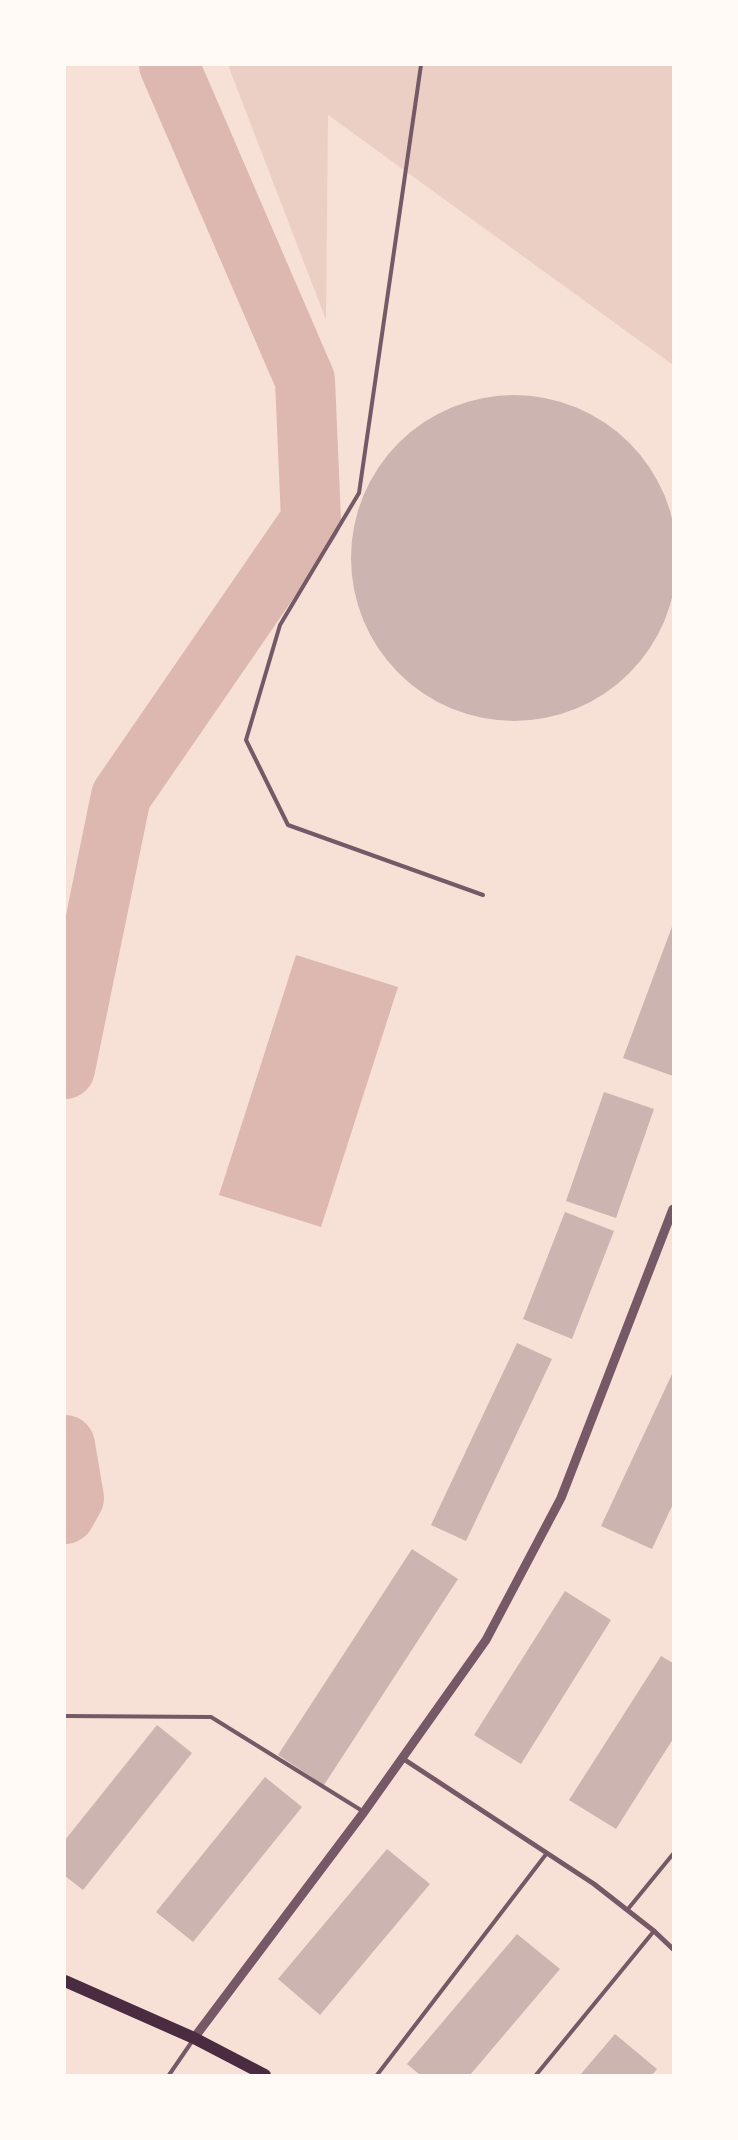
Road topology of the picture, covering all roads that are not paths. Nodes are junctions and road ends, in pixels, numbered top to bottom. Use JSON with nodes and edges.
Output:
{"nodes":[{"id":1,"x":421,"y":65,"type":"edge"},
{"id":2,"x":483,"y":895,"type":"dead end"},
{"id":3,"x":673,"y":1209,"type":"edge"},
{"id":4,"x":65,"y":1716,"type":"edge"},
{"id":5,"x":402,"y":1758,"type":"junction"},
{"id":6,"x":364,"y":1812,"type":"junction"},
{"id":7,"x":546,"y":1853,"type":"junction"},
{"id":8,"x":673,"y":1854,"type":"edge"},
{"id":9,"x":628,"y":1909,"type":"junction"},
{"id":10,"x":654,"y":1931,"type":"junction"},
{"id":11,"x":673,"y":1950,"type":"edge"},
{"id":12,"x":65,"y":1981,"type":"edge"},
{"id":13,"x":194,"y":2038,"type":"junction"},
{"id":14,"x":169,"y":2075,"type":"edge"},
{"id":15,"x":265,"y":2075,"type":"edge"},
{"id":16,"x":377,"y":2075,"type":"edge"},
{"id":17,"x":536,"y":2075,"type":"edge"}],
"edges":[{"from":1,"to":2,"type":"lane"},
{"from":3,"to":5,"type":"street"},
{"from":4,"to":6,"type":"lane"},
{"from":5,"to":6,"type":"street"},
{"from":5,"to":7,"type":"street"},
{"from":6,"to":13,"type":"street"},
{"from":7,"to":9,"type":"street"},
{"from":7,"to":16,"type":"lane"},
{"from":8,"to":9,"type":"lane"},
{"from":9,"to":10,"type":"street"},
{"from":10,"to":11,"type":"street"},
{"from":10,"to":17,"type":"lane"},
{"from":12,"to":13,"type":"main road"},
{"from":13,"to":14,"type":"lane"},
{"from":13,"to":15,"type":"main road"}]}
